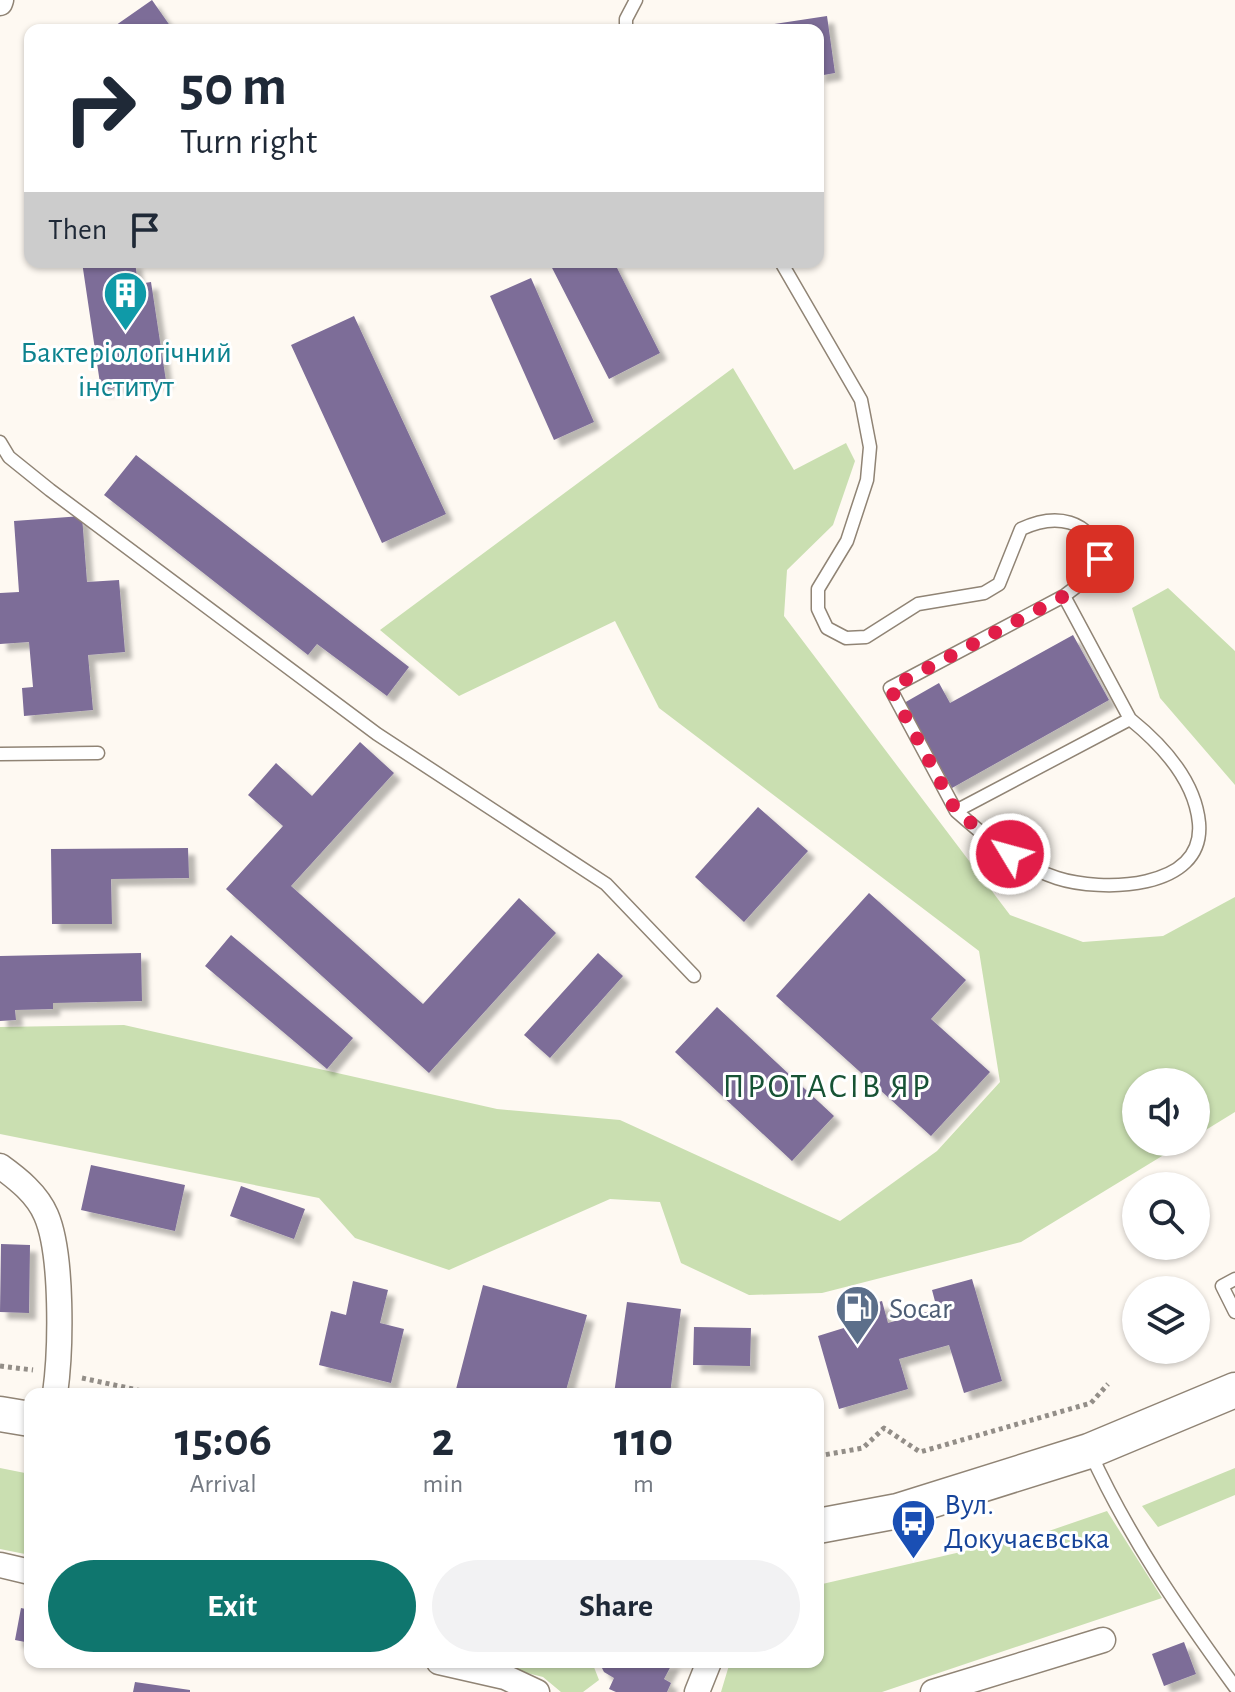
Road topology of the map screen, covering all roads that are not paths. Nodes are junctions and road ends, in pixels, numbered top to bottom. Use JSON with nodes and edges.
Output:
{"nodes":[{"id":1,"x":636,"y":0,"type":"edge"},
{"id":2,"x":626,"y":24,"type":"edge"},
{"id":3,"x":784,"y":268,"type":"edge"},
{"id":4,"x":0,"y":442,"type":"edge"},
{"id":5,"x":9,"y":457,"type":"junction"},
{"id":6,"x":0,"y":468,"type":"edge"},
{"id":7,"x":1064,"y":596,"type":"junction"},
{"id":8,"x":1130,"y":719,"type":"junction"},
{"id":9,"x":98,"y":753,"type":"dead end"},
{"id":10,"x":0,"y":754,"type":"edge"},
{"id":11,"x":956,"y":811,"type":"junction"},
{"id":12,"x":694,"y":976,"type":"dead end"},
{"id":13,"x":0,"y":1166,"type":"edge"},
{"id":14,"x":1235,"y":1279,"type":"edge"},
{"id":15,"x":1235,"y":1312,"type":"edge"},
{"id":16,"x":57,"y":1383,"type":"edge"},
{"id":17,"x":1235,"y":1390,"type":"edge"},
{"id":18,"x":0,"y":1414,"type":"edge"},
{"id":19,"x":24,"y":1418,"type":"edge"},
{"id":20,"x":1089,"y":1451,"type":"junction"},
{"id":21,"x":824,"y":1525,"type":"edge"},
{"id":22,"x":0,"y":1565,"type":"edge"},
{"id":23,"x":24,"y":1571,"type":"edge"},
{"id":24,"x":1103,"y":1640,"type":"dead end"},
{"id":25,"x":465,"y":1668,"type":"edge"},
{"id":26,"x":707,"y":1668,"type":"edge"},
{"id":27,"x":1235,"y":1687,"type":"edge"},
{"id":28,"x":537,"y":1692,"type":"edge"},
{"id":29,"x":697,"y":1692,"type":"edge"},
{"id":30,"x":933,"y":1692,"type":"edge"}],
"edges":[{"from":1,"to":2,"type":"lane"},
{"from":3,"to":7,"type":"lane"},
{"from":4,"to":5,"type":"lane"},
{"from":5,"to":6,"type":"lane"},
{"from":5,"to":12,"type":"lane"},
{"from":7,"to":8,"type":"lane"},
{"from":7,"to":11,"type":"lane"},
{"from":8,"to":11,"type":"lane"},
{"from":8,"to":11,"type":"lane"},
{"from":9,"to":10,"type":"lane"},
{"from":13,"to":16,"type":"street"},
{"from":14,"to":15,"type":"lane"},
{"from":17,"to":20,"type":"main road"},
{"from":18,"to":19,"type":"main road"},
{"from":20,"to":21,"type":"main road"},
{"from":20,"to":27,"type":"lane"},
{"from":22,"to":23,"type":"street"},
{"from":24,"to":30,"type":"street"},
{"from":25,"to":28,"type":"street"},
{"from":26,"to":29,"type":"street"}]}
